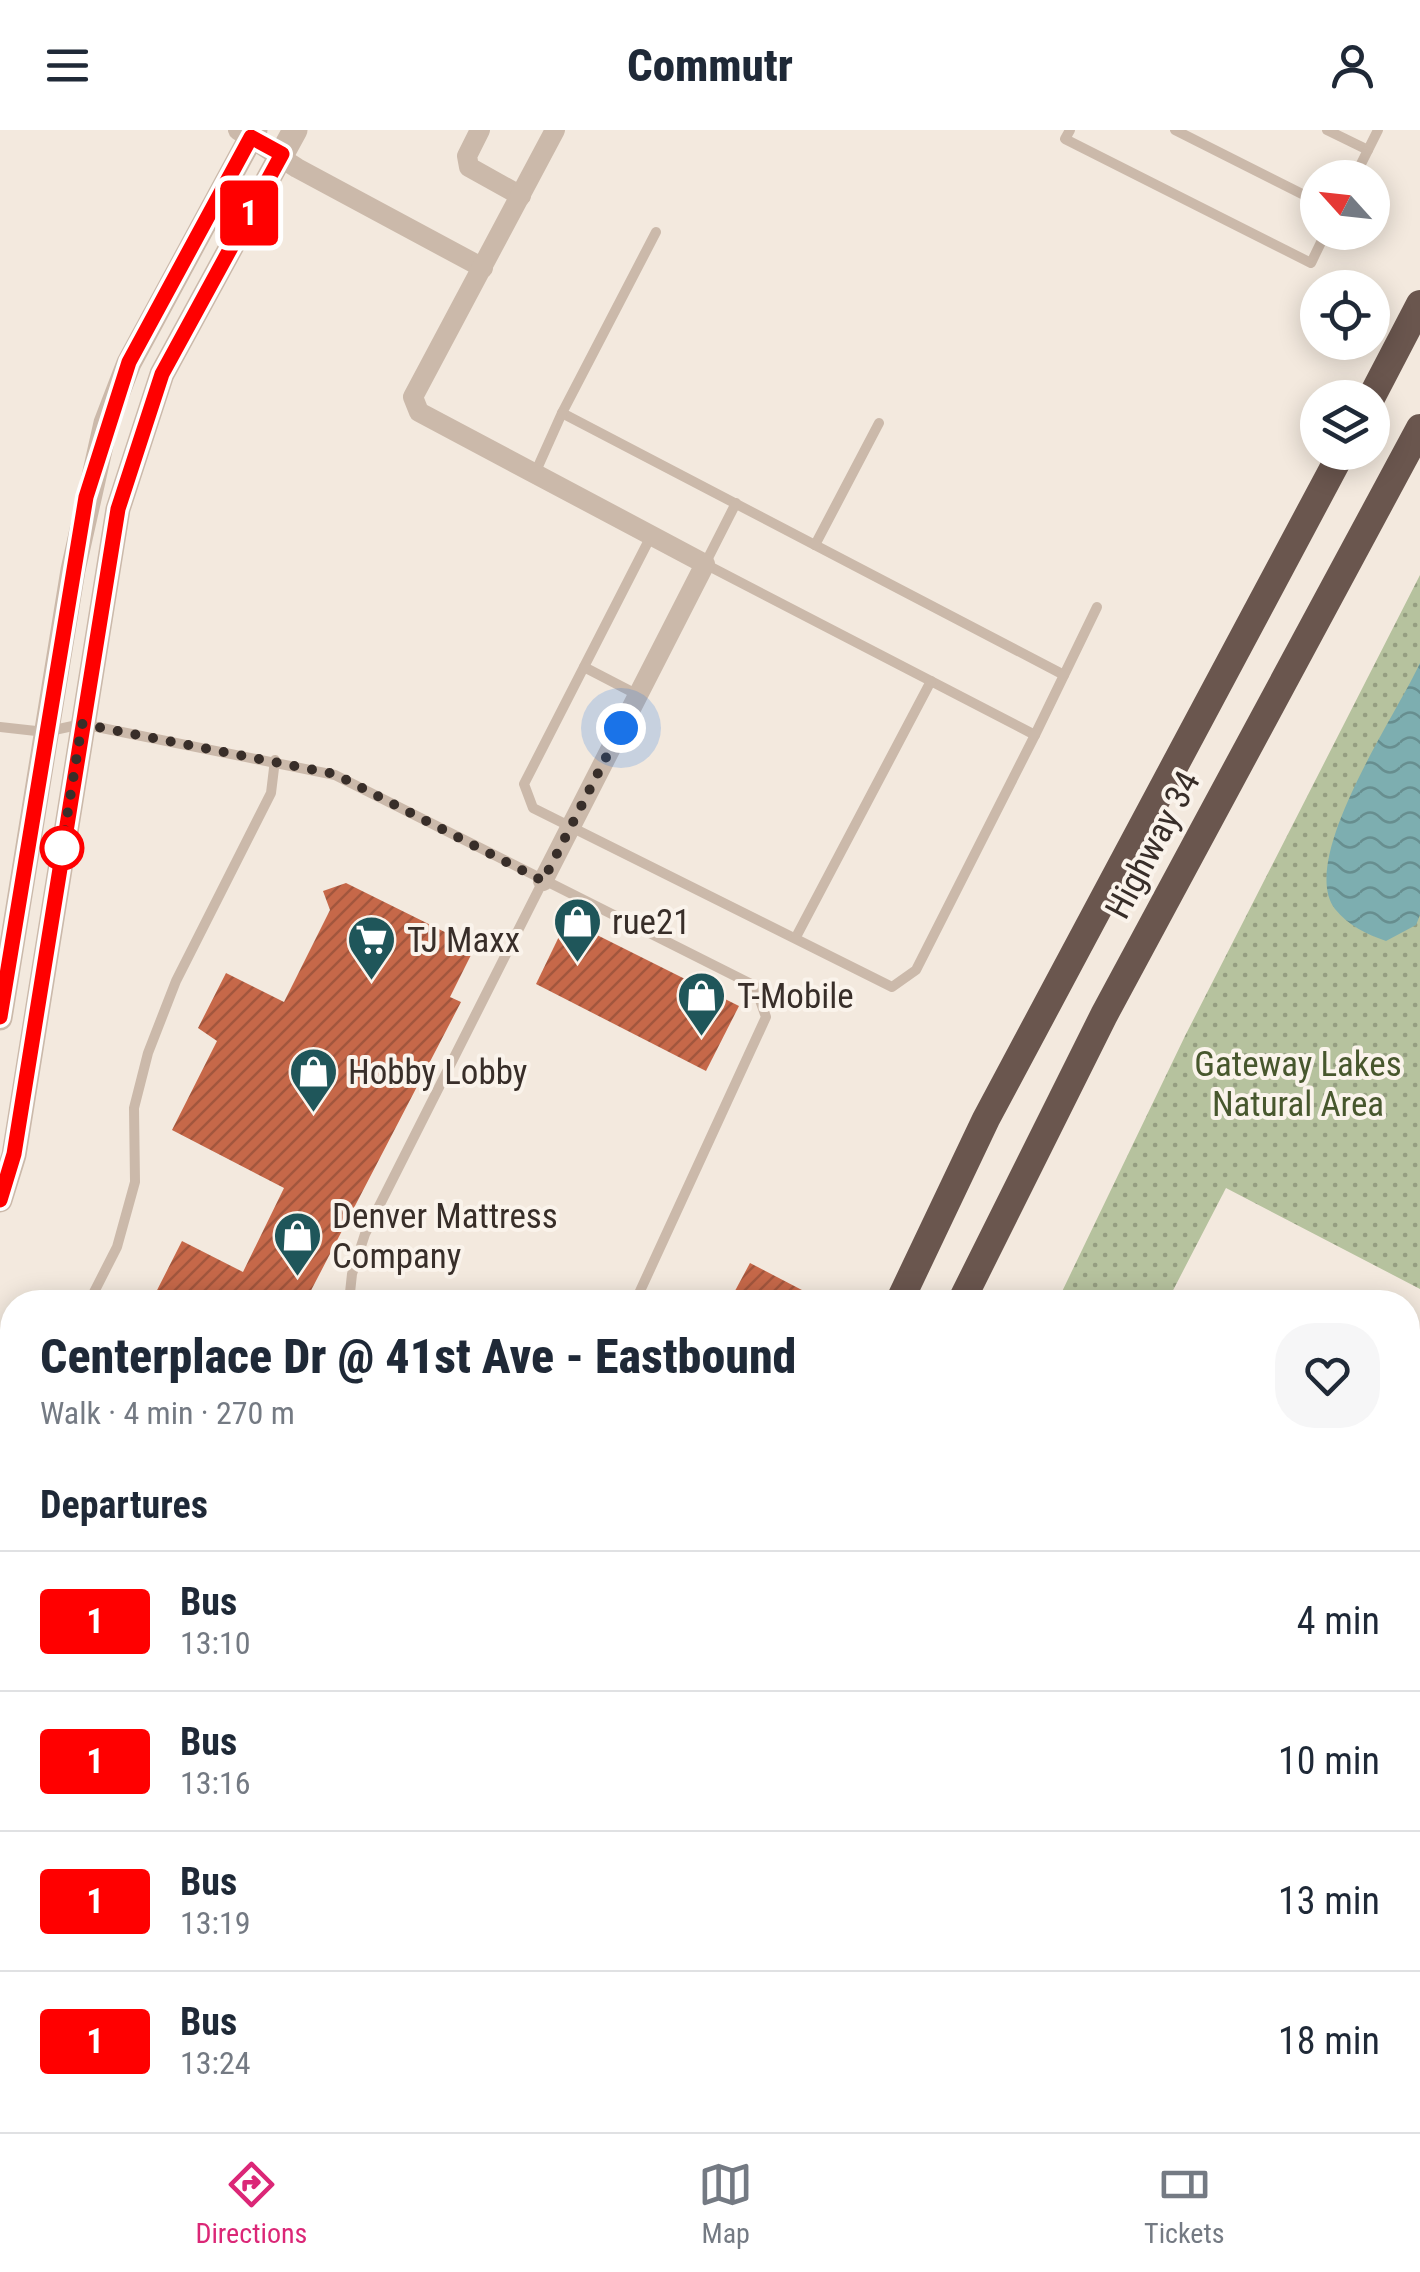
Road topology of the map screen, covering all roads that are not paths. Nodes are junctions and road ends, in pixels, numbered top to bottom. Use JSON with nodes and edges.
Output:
{"nodes":[{"id":1,"x":294,"y":130,"type":"edge"},
{"id":2,"x":480,"y":130,"type":"edge"},
{"id":3,"x":555,"y":130,"type":"edge"},
{"id":4,"x":1070,"y":130,"type":"edge"},
{"id":5,"x":1175,"y":130,"type":"edge"},
{"id":6,"x":1327,"y":130,"type":"edge"},
{"id":7,"x":1378,"y":130,"type":"edge"},
{"id":8,"x":248,"y":132,"type":"edge"},
{"id":9,"x":1368,"y":150,"type":"junction"},
{"id":10,"x":282,"y":154,"type":"junction"},
{"id":11,"x":1363,"y":160,"type":"edge"},
{"id":12,"x":1300,"y":193,"type":"edge"},
{"id":13,"x":521,"y":196,"type":"junction"},
{"id":14,"x":656,"y":232,"type":"dead end"},
{"id":15,"x":1317,"y":250,"type":"edge"},
{"id":16,"x":482,"y":268,"type":"junction"},
{"id":17,"x":1420,"y":304,"type":"edge"},
{"id":18,"x":1380,"y":380,"type":"edge"},
{"id":19,"x":562,"y":413,"type":"junction"},
{"id":20,"x":879,"y":423,"type":"dead end"},
{"id":21,"x":1420,"y":428,"type":"edge"},
{"id":22,"x":1332,"y":470,"type":"edge"},
{"id":23,"x":536,"y":471,"type":"junction"},
{"id":24,"x":736,"y":504,"type":"junction"},
{"id":25,"x":651,"y":535,"type":"junction"},
{"id":26,"x":816,"y":545,"type":"junction"},
{"id":27,"x":705,"y":564,"type":"junction"},
{"id":28,"x":1098,"y":608,"type":"dead end"},
{"id":29,"x":584,"y":668,"type":"junction"},
{"id":30,"x":1064,"y":675,"type":"junction"},
{"id":31,"x":931,"y":681,"type":"junction"},
{"id":32,"x":638,"y":695,"type":"junction"},
{"id":33,"x":82,"y":724,"type":"junction"},
{"id":34,"x":0,"y":726,"type":"edge"},
{"id":35,"x":44,"y":732,"type":"junction"},
{"id":36,"x":1035,"y":735,"type":"junction"},
{"id":37,"x":275,"y":760,"type":"junction"},
{"id":38,"x":571,"y":826,"type":"junction"},
{"id":39,"x":543,"y":881,"type":"junction"},
{"id":40,"x":796,"y":938,"type":"junction"},
{"id":41,"x":0,"y":1018,"type":"edge"},
{"id":42,"x":0,"y":1200,"type":"edge"},
{"id":43,"x":95,"y":1290,"type":"edge"},
{"id":44,"x":350,"y":1290,"type":"edge"},
{"id":45,"x":641,"y":1290,"type":"edge"},
{"id":46,"x":905,"y":1290,"type":"edge"},
{"id":47,"x":967,"y":1290,"type":"edge"}],
"edges":[{"from":1,"to":10,"type":"street"},
{"from":2,"to":13,"type":"street"},
{"from":3,"to":13,"type":"street"},
{"from":4,"to":15,"type":"lane"},
{"from":5,"to":12,"type":"lane"},
{"from":6,"to":9,"type":"lane"},
{"from":7,"to":9,"type":"lane"},
{"from":8,"to":10,"type":"street"},
{"from":8,"to":35,"type":"street"},
{"from":9,"to":11,"type":"lane"},
{"from":10,"to":16,"type":"street"},
{"from":10,"to":33,"type":"street"},
{"from":13,"to":16,"type":"street"},
{"from":14,"to":19,"type":"lane"},
{"from":16,"to":23,"type":"street"},
{"from":17,"to":18,"type":"highway"},
{"from":19,"to":23,"type":"lane"},
{"from":19,"to":24,"type":"lane"},
{"from":20,"to":26,"type":"lane"},
{"from":21,"to":47,"type":"highway","name":"Highway 34"},
{"from":22,"to":46,"type":"highway","name":"Highway 34"},
{"from":23,"to":25,"type":"street"},
{"from":24,"to":26,"type":"lane"},
{"from":24,"to":27,"type":"lane"},
{"from":25,"to":27,"type":"street"},
{"from":25,"to":29,"type":"lane"},
{"from":26,"to":30,"type":"lane"},
{"from":27,"to":31,"type":"lane"},
{"from":27,"to":32,"type":"street"},
{"from":28,"to":30,"type":"lane"},
{"from":29,"to":32,"type":"lane"},
{"from":29,"to":38,"type":"lane"},
{"from":30,"to":36,"type":"lane"},
{"from":31,"to":36,"type":"lane"},
{"from":31,"to":40,"type":"lane"},
{"from":32,"to":38,"type":"street"},
{"from":33,"to":35,"type":"lane"},
{"from":33,"to":37,"type":"lane"},
{"from":33,"to":42,"type":"street"},
{"from":34,"to":35,"type":"lane"},
{"from":35,"to":41,"type":"street"},
{"from":36,"to":40,"type":"lane"},
{"from":37,"to":39,"type":"lane"},
{"from":37,"to":43,"type":"lane"},
{"from":38,"to":39,"type":"street"},
{"from":38,"to":40,"type":"lane"},
{"from":39,"to":44,"type":"lane"},
{"from":39,"to":45,"type":"lane"}]}
